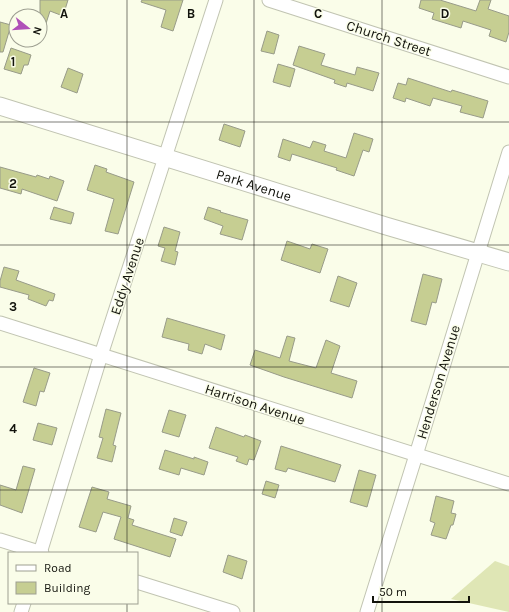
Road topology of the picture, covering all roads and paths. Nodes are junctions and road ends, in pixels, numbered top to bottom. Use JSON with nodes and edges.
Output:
{"nodes":[{"id":1,"x":216,"y":0,"type":"edge"},
{"id":2,"x":269,"y":0,"type":"edge"},
{"id":3,"x":509,"y":77,"type":"edge"},
{"id":4,"x":0,"y":106,"type":"edge"},
{"id":5,"x":509,"y":152,"type":"edge"},
{"id":6,"x":164,"y":158,"type":"junction"},
{"id":7,"x":477,"y":253,"type":"junction"},
{"id":8,"x":509,"y":262,"type":"edge"},
{"id":9,"x":0,"y":324,"type":"edge"},
{"id":10,"x":101,"y":355,"type":"junction"},
{"id":11,"x":416,"y":455,"type":"junction"},
{"id":12,"x":509,"y":484,"type":"edge"},
{"id":13,"x":0,"y":540,"type":"edge"},
{"id":14,"x":38,"y":552,"type":"edge"},
{"id":15,"x":41,"y":552,"type":"edge"},
{"id":16,"x":138,"y":582,"type":"edge"},
{"id":17,"x":233,"y":612,"type":"edge"},
{"id":18,"x":367,"y":612,"type":"edge"}],
"edges":[{"from":1,"to":6,"type":"street","name":"Eddy Avenue"},
{"from":2,"to":3,"type":"street","name":"Church Street"},
{"from":4,"to":6,"type":"street","name":"Park Avenue"},
{"from":5,"to":7,"type":"street","name":"Henderson Avenue"},
{"from":6,"to":7,"type":"street","name":"Park Avenue"},
{"from":6,"to":10,"type":"street","name":"Eddy Avenue"},
{"from":7,"to":8,"type":"street","name":"Park Avenue"},
{"from":7,"to":11,"type":"street","name":"Henderson Avenue"},
{"from":9,"to":10,"type":"street","name":"Harrison Avenue"},
{"from":10,"to":11,"type":"street","name":"Harrison Avenue"},
{"from":10,"to":15,"type":"street","name":"Eddy Avenue"},
{"from":11,"to":12,"type":"street","name":"Harrison Avenue"},
{"from":11,"to":18,"type":"street","name":"Henderson Avenue"},
{"from":13,"to":14,"type":"street"},
{"from":16,"to":17,"type":"street"}]}
